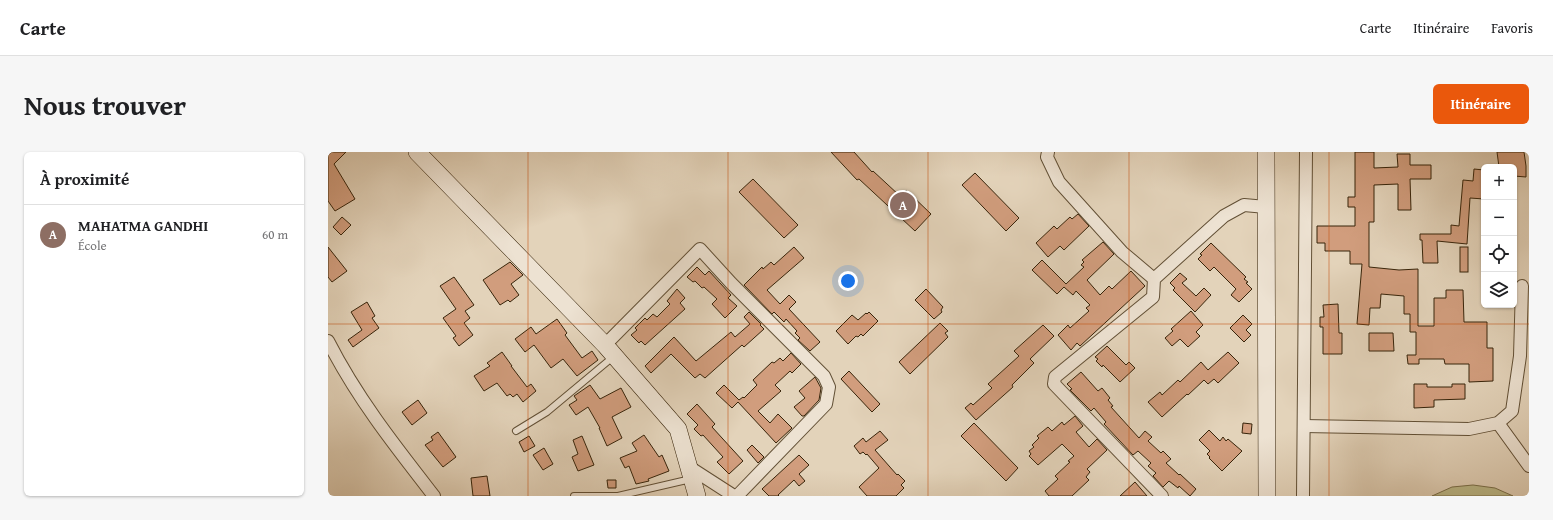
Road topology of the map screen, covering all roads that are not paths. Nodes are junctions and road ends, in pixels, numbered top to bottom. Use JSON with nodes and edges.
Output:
{"nodes":[{"id":1,"x":417,"y":152,"type":"edge"},
{"id":2,"x":1048,"y":152,"type":"edge"},
{"id":3,"x":1266,"y":152,"type":"edge"},
{"id":4,"x":1306,"y":152,"type":"edge"},
{"id":5,"x":1266,"y":207,"type":"junction"},
{"id":6,"x":1154,"y":279,"type":"junction"},
{"id":7,"x":1522,"y":286,"type":"dead end"},
{"id":8,"x":328,"y":341,"type":"edge"},
{"id":9,"x":610,"y":350,"type":"junction"},
{"id":10,"x":1525,"y":356,"type":"edge"},
{"id":11,"x":1498,"y":423,"type":"junction"},
{"id":12,"x":1304,"y":426,"type":"junction"},
{"id":13,"x":516,"y":431,"type":"dead end"},
{"id":14,"x":1529,"y":466,"type":"edge"},
{"id":15,"x":691,"y":473,"type":"junction"},
{"id":16,"x":434,"y":496,"type":"edge"},
{"id":17,"x":574,"y":496,"type":"edge"},
{"id":18,"x":697,"y":496,"type":"edge"},
{"id":19,"x":734,"y":496,"type":"edge"},
{"id":20,"x":737,"y":496,"type":"edge"},
{"id":21,"x":1162,"y":496,"type":"edge"},
{"id":22,"x":1265,"y":496,"type":"edge"},
{"id":23,"x":1303,"y":496,"type":"edge"}],
"edges":[{"from":1,"to":9,"type":"main road"},
{"from":2,"to":6,"type":"street"},
{"from":3,"to":5,"type":"main road"},
{"from":4,"to":12,"type":"street"},
{"from":5,"to":6,"type":"street"},
{"from":5,"to":22,"type":"main road"},
{"from":6,"to":21,"type":"street"},
{"from":7,"to":10,"type":"street"},
{"from":8,"to":16,"type":"street"},
{"from":9,"to":13,"type":"lane"},
{"from":9,"to":15,"type":"main road"},
{"from":9,"to":20,"type":"street"},
{"from":10,"to":11,"type":"street"},
{"from":11,"to":12,"type":"street"},
{"from":11,"to":14,"type":"street"},
{"from":12,"to":23,"type":"street"},
{"from":15,"to":17,"type":"lane"},
{"from":15,"to":18,"type":"main road"},
{"from":15,"to":19,"type":"street"}]}
